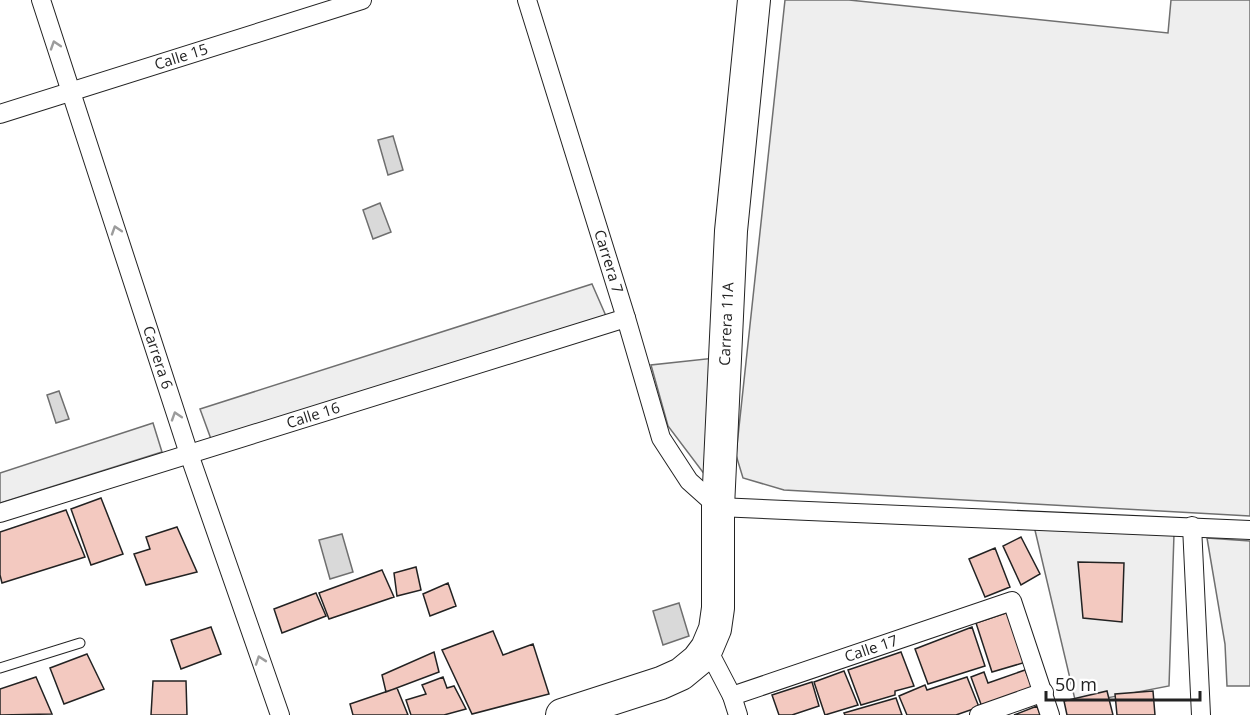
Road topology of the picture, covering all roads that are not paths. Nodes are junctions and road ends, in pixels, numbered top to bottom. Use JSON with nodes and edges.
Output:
{"nodes":[{"id":1,"x":41,"y":0,"type":"edge"},
{"id":2,"x":362,"y":0,"type":"edge"},
{"id":3,"x":527,"y":0,"type":"edge"},
{"id":4,"x":754,"y":0,"type":"edge"},
{"id":5,"x":70,"y":92,"type":"junction"},
{"id":6,"x":0,"y":114,"type":"edge"},
{"id":7,"x":626,"y":318,"type":"junction"},
{"id":8,"x":189,"y":454,"type":"junction"},
{"id":9,"x":718,"y":507,"type":"junction"},
{"id":10,"x":0,"y":513,"type":"edge"},
{"id":11,"x":1192,"y":526,"type":"junction"},
{"id":12,"x":1250,"y":530,"type":"edge"},
{"id":13,"x":80,"y":643,"type":"dead end"},
{"id":14,"x":707,"y":648,"type":"junction"},
{"id":15,"x":0,"y":668,"type":"edge"},
{"id":16,"x":1044,"y":692,"type":"junction"},
{"id":17,"x":732,"y":696,"type":"junction"},
{"id":18,"x":280,"y":715,"type":"edge"},
{"id":19,"x":562,"y":715,"type":"edge"},
{"id":20,"x":738,"y":715,"type":"edge"},
{"id":21,"x":979,"y":715,"type":"edge"},
{"id":22,"x":1050,"y":715,"type":"edge"},
{"id":23,"x":1201,"y":715,"type":"edge"}],
"edges":[{"from":5,"to":1,"type":"street","name":"Carrera 6","one_way":true},
{"from":2,"to":5,"type":"street","name":"Calle 15"},
{"from":3,"to":7,"type":"street","name":"Carrera 7"},
{"from":4,"to":9,"type":"highway","name":"Carrera 11A"},
{"from":5,"to":6,"type":"street","name":"Calle 15"},
{"from":8,"to":5,"type":"street","name":"Carrera 6","one_way":true},
{"from":7,"to":8,"type":"street","name":"Calle 16"},
{"from":7,"to":9,"type":"street","name":"Carrera 7"},
{"from":8,"to":10,"type":"street","name":"Calle 16"},
{"from":18,"to":8,"type":"street","name":"Carrera 6","one_way":true},
{"from":9,"to":11,"type":"street"},
{"from":9,"to":14,"type":"highway","name":"Carrera 11A"},
{"from":11,"to":12,"type":"street"},
{"from":11,"to":23,"type":"street"},
{"from":13,"to":15,"type":"lane"},
{"from":14,"to":17,"type":"street"},
{"from":14,"to":19,"type":"highway"},
{"from":16,"to":17,"type":"street","name":"Calle 17"},
{"from":16,"to":21,"type":"street"},
{"from":16,"to":22,"type":"street"},
{"from":17,"to":20,"type":"street"}]}
